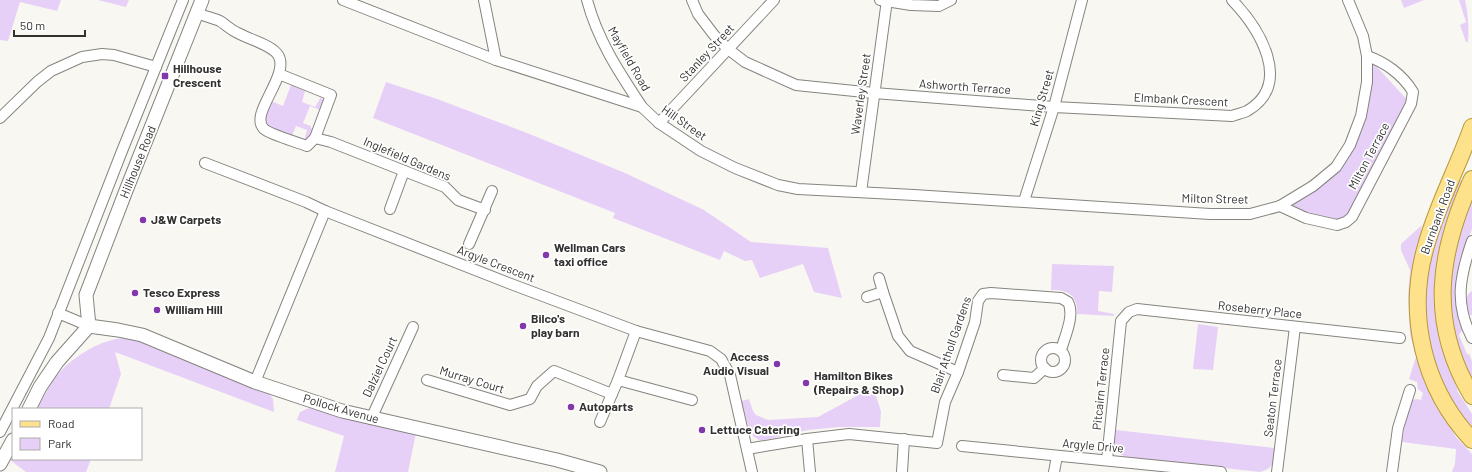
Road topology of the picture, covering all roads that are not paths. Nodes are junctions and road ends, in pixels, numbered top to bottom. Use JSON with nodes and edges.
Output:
{"nodes":[{"id":1,"x":183,"y":0,"type":"edge"},
{"id":2,"x":202,"y":0,"type":"edge"},
{"id":3,"x":343,"y":0,"type":"edge"},
{"id":4,"x":484,"y":0,"type":"edge"},
{"id":5,"x":587,"y":0,"type":"edge"},
{"id":6,"x":692,"y":0,"type":"edge"},
{"id":7,"x":774,"y":0,"type":"edge"},
{"id":8,"x":885,"y":0,"type":"edge"},
{"id":9,"x":952,"y":0,"type":"edge"},
{"id":10,"x":1082,"y":0,"type":"edge"},
{"id":11,"x":1232,"y":0,"type":"edge"},
{"id":12,"x":1348,"y":0,"type":"edge"},
{"id":13,"x":197,"y":13,"type":"junction"},
{"id":14,"x":728,"y":49,"type":"junction"},
{"id":15,"x":1367,"y":56,"type":"junction"},
{"id":16,"x":496,"y":60,"type":"junction"},
{"id":17,"x":156,"y":67,"type":"junction"},
{"id":18,"x":279,"y":74,"type":"junction"},
{"id":19,"x":874,"y":93,"type":"junction"},
{"id":20,"x":642,"y":107,"type":"junction"},
{"id":21,"x":1054,"y":107,"type":"junction"},
{"id":22,"x":0,"y":118,"type":"edge"},
{"id":23,"x":659,"y":123,"type":"junction"},
{"id":24,"x":1472,"y":127,"type":"edge"},
{"id":25,"x":315,"y":138,"type":"junction"},
{"id":26,"x":205,"y":162,"type":"dead end"},
{"id":27,"x":404,"y":171,"type":"junction"},
{"id":28,"x":1472,"y":179,"type":"edge"},
{"id":29,"x":492,"y":191,"type":"dead end"},
{"id":30,"x":861,"y":192,"type":"junction"},
{"id":31,"x":1024,"y":201,"type":"junction"},
{"id":32,"x":1280,"y":206,"type":"junction"},
{"id":33,"x":390,"y":209,"type":"dead end"},
{"id":34,"x":485,"y":210,"type":"junction"},
{"id":35,"x":325,"y":211,"type":"junction"},
{"id":36,"x":1472,"y":241,"type":"edge"},
{"id":37,"x":470,"y":244,"type":"dead end"},
{"id":38,"x":878,"y":278,"type":"dead end"},
{"id":39,"x":883,"y":292,"type":"junction"},
{"id":40,"x":867,"y":297,"type":"dead end"},
{"id":41,"x":58,"y":313,"type":"junction"},
{"id":42,"x":1121,"y":321,"type":"joint"},
{"id":43,"x":89,"y":326,"type":"junction"},
{"id":44,"x":413,"y":327,"type":"dead end"},
{"id":45,"x":1295,"y":327,"type":"junction"},
{"id":46,"x":636,"y":331,"type":"junction"},
{"id":47,"x":1470,"y":335,"type":"edge"},
{"id":48,"x":1400,"y":338,"type":"dead end"},
{"id":49,"x":1061,"y":350,"type":"junction"},
{"id":50,"x":1045,"y":368,"type":"junction"},
{"id":51,"x":958,"y":372,"type":"junction"},
{"id":52,"x":1003,"y":375,"type":"dead end"},
{"id":53,"x":427,"y":380,"type":"dead end"},
{"id":54,"x":618,"y":380,"type":"junction"},
{"id":55,"x":255,"y":382,"type":"junction"},
{"id":56,"x":1410,"y":390,"type":"dead end"},
{"id":57,"x":612,"y":394,"type":"junction"},
{"id":58,"x":1472,"y":396,"type":"edge"},
{"id":59,"x":692,"y":400,"type":"dead end"},
{"id":60,"x":30,"y":408,"type":"edge"},
{"id":61,"x":371,"y":419,"type":"junction"},
{"id":62,"x":600,"y":422,"type":"dead end"},
{"id":63,"x":1,"y":426,"type":"edge"},
{"id":64,"x":807,"y":438,"type":"junction"},
{"id":65,"x":904,"y":439,"type":"junction"},
{"id":66,"x":1472,"y":440,"type":"edge"},
{"id":67,"x":12,"y":442,"type":"edge"},
{"id":68,"x":962,"y":446,"type":"dead end"},
{"id":69,"x":747,"y":450,"type":"junction"},
{"id":70,"x":1057,"y":456,"type":"junction"},
{"id":71,"x":1107,"y":460,"type":"junction"},
{"id":72,"x":0,"y":464,"type":"edge"},
{"id":73,"x":1190,"y":470,"type":"edge"},
{"id":74,"x":600,"y":472,"type":"edge"},
{"id":75,"x":752,"y":472,"type":"edge"},
{"id":76,"x":810,"y":472,"type":"edge"},
{"id":77,"x":902,"y":472,"type":"edge"},
{"id":78,"x":1054,"y":472,"type":"edge"},
{"id":79,"x":1221,"y":472,"type":"edge"},
{"id":80,"x":1277,"y":472,"type":"edge"},
{"id":81,"x":1392,"y":472,"type":"edge"}],
"edges":[{"from":1,"to":17,"type":"street","name":"Hillhouse Road"},
{"from":2,"to":13,"type":"street","name":"Hillhouse Road"},
{"from":3,"to":16,"type":"street","name":"Hill Street"},
{"from":4,"to":16,"type":"street"},
{"from":5,"to":20,"type":"street","name":"Mayfield Road"},
{"from":6,"to":14,"type":"street","name":"Ashworth Terrace"},
{"from":7,"to":14,"type":"street","name":"Stanley Street"},
{"from":8,"to":9,"type":"street"},
{"from":8,"to":19,"type":"street","name":"Waverley Street"},
{"from":10,"to":21,"type":"street","name":"King Street"},
{"from":11,"to":21,"type":"street","name":"Elmbank Crescent"},
{"from":12,"to":15,"type":"street","name":"Milton Street"},
{"from":13,"to":18,"type":"street"},
{"from":13,"to":43,"type":"street","name":"Hillhouse Road"},
{"from":14,"to":19,"type":"street","name":"Ashworth Terrace"},
{"from":14,"to":23,"type":"street","name":"Stanley Street"},
{"from":15,"to":32,"type":"street","name":"Milton Street"},
{"from":15,"to":32,"type":"street","name":"Milton Terrace"},
{"from":16,"to":20,"type":"street","name":"Hill Street"},
{"from":17,"to":22,"type":"street"},
{"from":17,"to":41,"type":"street","name":"Hillhouse Road"},
{"from":18,"to":25,"type":"street"},
{"from":18,"to":25,"type":"street"},
{"from":19,"to":21,"type":"street","name":"Ashworth Terrace"},
{"from":19,"to":30,"type":"street","name":"Waverley Street"},
{"from":20,"to":23,"type":"street","name":"Hill Street"},
{"from":21,"to":31,"type":"street","name":"King Street"},
{"from":23,"to":30,"type":"street","name":"Hill Street"},
{"from":24,"to":66,"type":"main road","name":"Burnbank Road"},
{"from":25,"to":27,"type":"street","name":"Inglefield Gardens"},
{"from":26,"to":35,"type":"street","name":"Argyle Crescent"},
{"from":27,"to":33,"type":"street"},
{"from":27,"to":34,"type":"street","name":"Inglefield Gardens"},
{"from":28,"to":58,"type":"main road","name":"Burnbank Road"},
{"from":29,"to":34,"type":"street"},
{"from":30,"to":31,"type":"street","name":"Hill Street"},
{"from":31,"to":32,"type":"street","name":"Milton Street"},
{"from":34,"to":37,"type":"street"},
{"from":35,"to":46,"type":"street","name":"Argyle Crescent"},
{"from":35,"to":55,"type":"street"},
{"from":36,"to":47,"type":"street"},
{"from":38,"to":39,"type":"street"},
{"from":39,"to":40,"type":"street"},
{"from":39,"to":51,"type":"street"},
{"from":41,"to":43,"type":"street"},
{"from":41,"to":63,"type":"street","name":"Hillhouse Road"},
{"from":42,"to":45,"type":"street","name":"Roseberry Place"},
{"from":42,"to":71,"type":"street","name":"Pitcairn Terrace"},
{"from":43,"to":55,"type":"street","name":"Pollock Avenue"},
{"from":43,"to":60,"type":"street"},
{"from":44,"to":61,"type":"street","name":"Dalziel Court"},
{"from":45,"to":48,"type":"street","name":"Roseberry Place"},
{"from":45,"to":80,"type":"street","name":"Seaton Terrace"},
{"from":46,"to":54,"type":"street"},
{"from":46,"to":69,"type":"street","name":"Argyle Crescent"},
{"from":49,"to":50,"type":"street"},
{"from":49,"to":50,"type":"street","name":"Blair Atholl Gardens"},
{"from":49,"to":51,"type":"street","name":"Blair Atholl Gardens"},
{"from":50,"to":52,"type":"street","name":"Blair Atholl Gardens"},
{"from":51,"to":65,"type":"street","name":"Blair Atholl Gardens"},
{"from":53,"to":57,"type":"street","name":"Murray Court"},
{"from":54,"to":57,"type":"street"},
{"from":54,"to":59,"type":"street"},
{"from":55,"to":61,"type":"street","name":"Pollock Avenue"},
{"from":56,"to":81,"type":"street"},
{"from":57,"to":62,"type":"street"},
{"from":61,"to":74,"type":"street","name":"Pollock Avenue"},
{"from":64,"to":65,"type":"street"},
{"from":64,"to":69,"type":"street"},
{"from":64,"to":76,"type":"street"},
{"from":65,"to":77,"type":"street"},
{"from":67,"to":72,"type":"street"},
{"from":68,"to":70,"type":"street","name":"Argyle Drive"},
{"from":69,"to":75,"type":"street","name":"Argyle Crescent"},
{"from":70,"to":71,"type":"street","name":"Argyle Drive"},
{"from":70,"to":78,"type":"street"},
{"from":71,"to":73,"type":"street","name":"Argyle Drive"},
{"from":73,"to":79,"type":"street","name":"Argyle Drive"}]}
